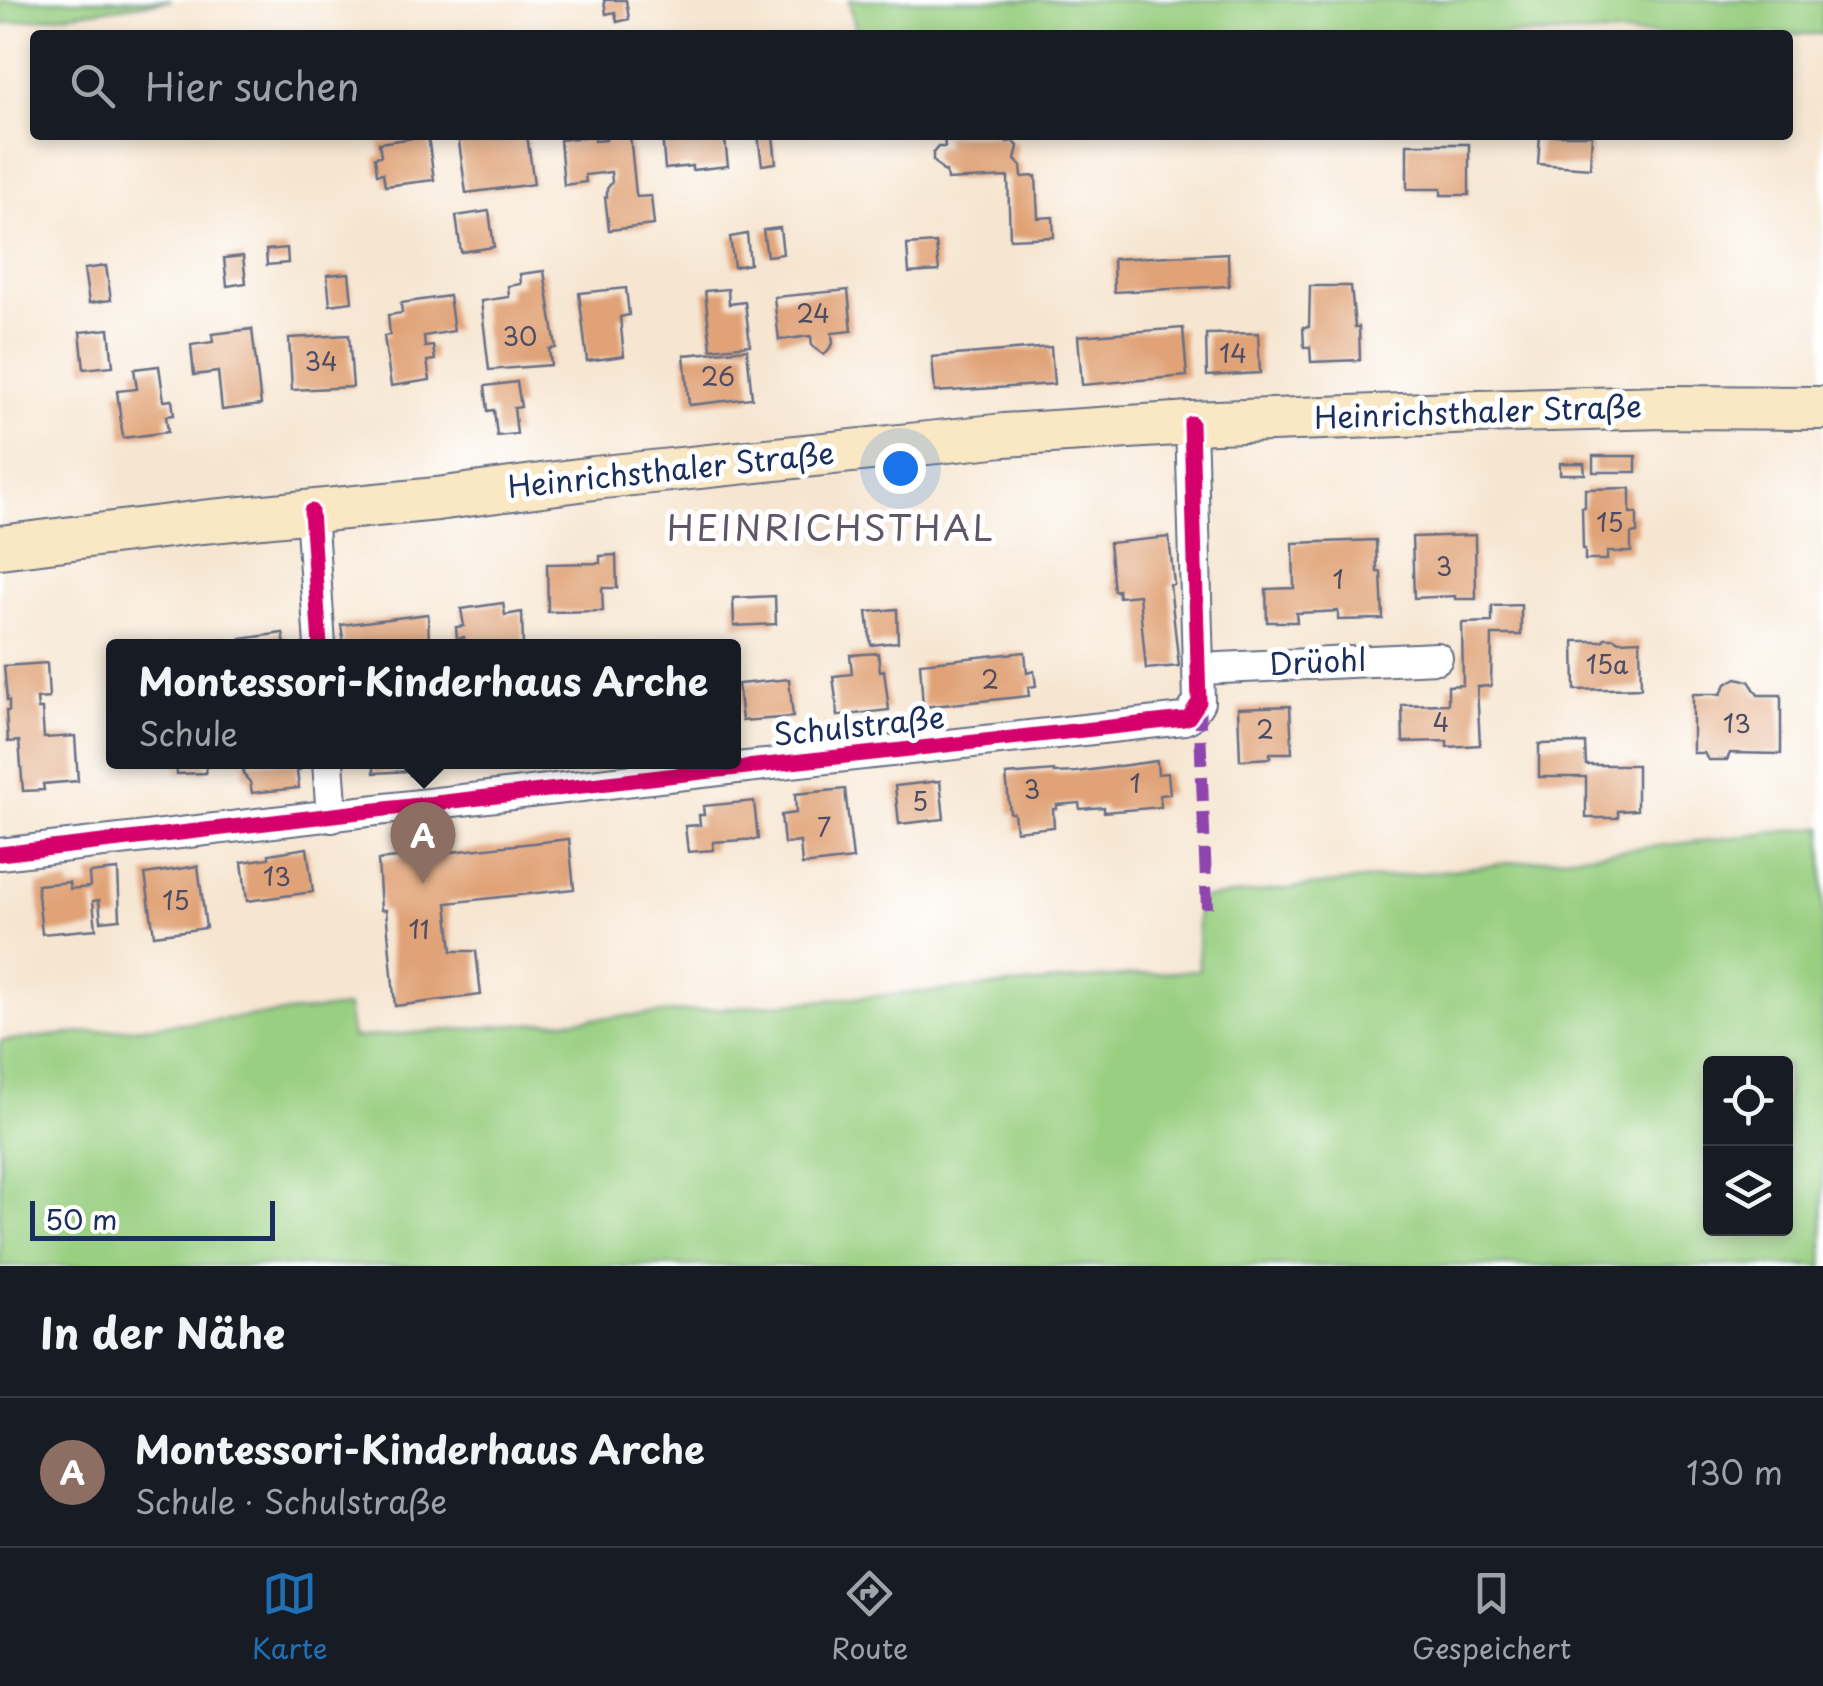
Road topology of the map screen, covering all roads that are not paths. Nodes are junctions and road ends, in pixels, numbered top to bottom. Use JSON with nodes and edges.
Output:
{"nodes":[{"id":1,"x":1823,"y":408,"type":"edge"},
{"id":2,"x":1191,"y":423,"type":"junction"},
{"id":3,"x":311,"y":511,"type":"junction"},
{"id":4,"x":0,"y":547,"type":"edge"},
{"id":5,"x":320,"y":639,"type":"edge"},
{"id":6,"x":1437,"y":658,"type":"dead end"},
{"id":7,"x":1199,"y":669,"type":"junction"},
{"id":8,"x":741,"y":768,"type":"edge"},
{"id":9,"x":329,"y":769,"type":"edge"},
{"id":10,"x":728,"y":769,"type":"edge"},
{"id":11,"x":332,"y":817,"type":"junction"},
{"id":12,"x":0,"y":854,"type":"edge"}],
"edges":[{"from":1,"to":2,"type":"main road","name":"Heinrichsthaler Straße"},
{"from":2,"to":3,"type":"main road","name":"Heinrichsthaler Straße"},
{"from":2,"to":7,"type":"street","name":"Schulstraße"},
{"from":3,"to":4,"type":"main road","name":"Heinrichsthaler Straße"},
{"from":3,"to":5,"type":"street"},
{"from":6,"to":7,"type":"street","name":"Drüohl"},
{"from":7,"to":8,"type":"street","name":"Schulstraße"},
{"from":9,"to":11,"type":"street"},
{"from":10,"to":11,"type":"street","name":"Schulstraße"},
{"from":11,"to":12,"type":"street","name":"Schulstraße"}]}
